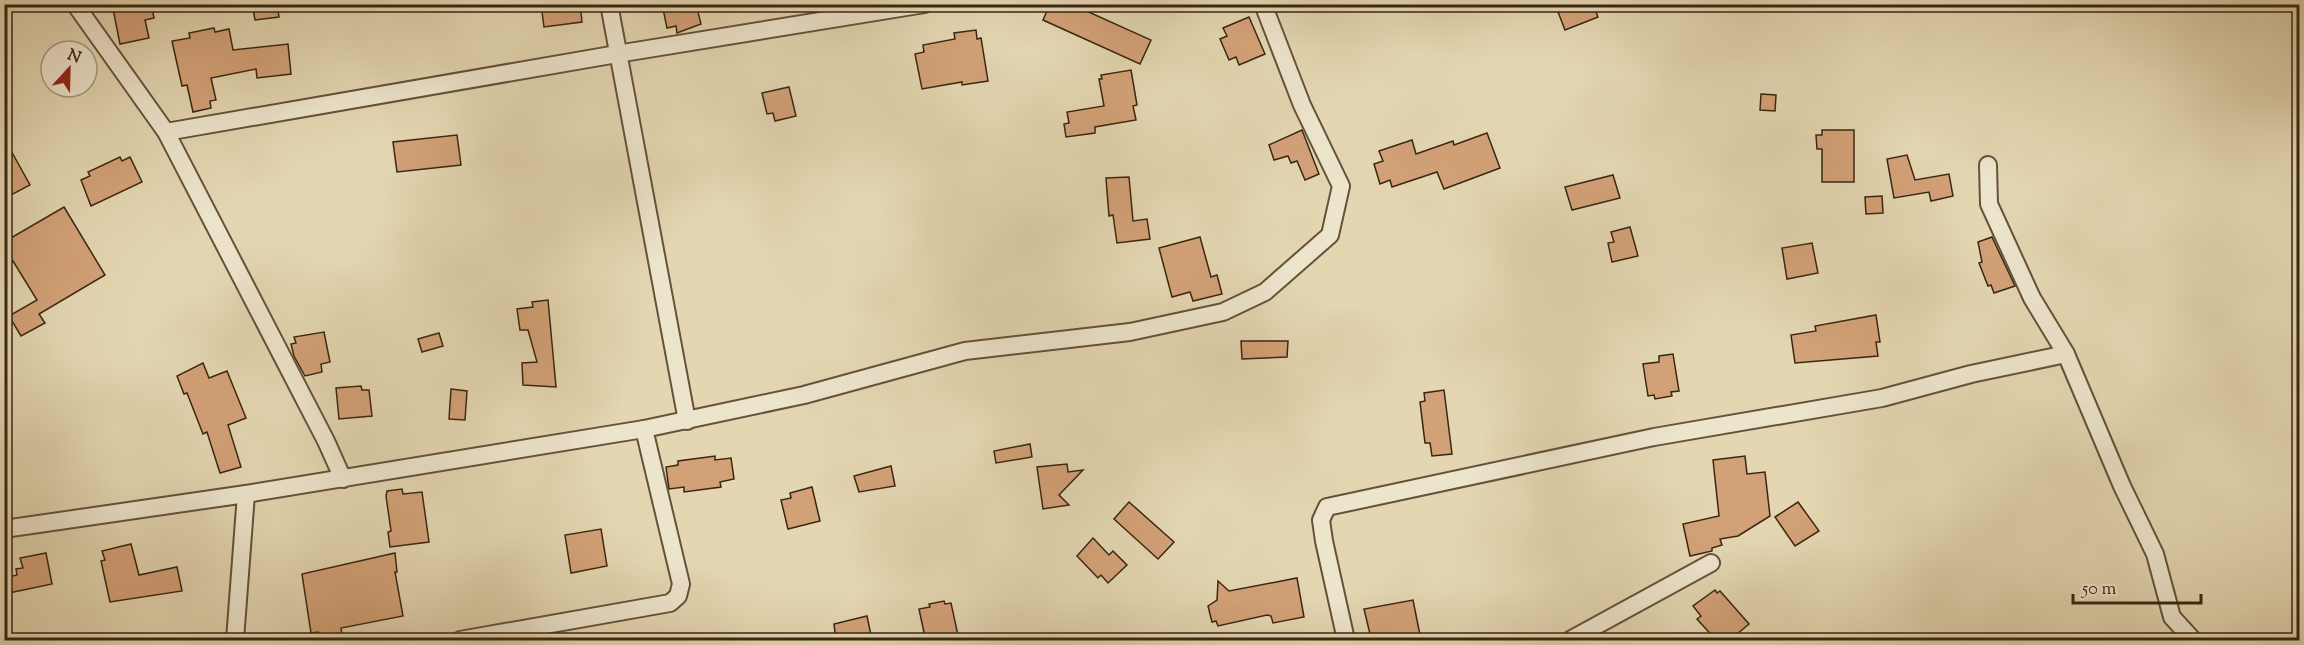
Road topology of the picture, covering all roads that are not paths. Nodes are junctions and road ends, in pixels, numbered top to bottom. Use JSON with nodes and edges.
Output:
{"nodes":[{"id":1,"x":75,"y":4,"type":"edge"},
{"id":2,"x":609,"y":4,"type":"edge"},
{"id":3,"x":925,"y":4,"type":"edge"},
{"id":4,"x":1263,"y":4,"type":"edge"},
{"id":5,"x":617,"y":54,"type":"junction"},
{"id":6,"x":166,"y":132,"type":"junction"},
{"id":7,"x":1988,"y":165,"type":"dead end"},
{"id":8,"x":2066,"y":354,"type":"junction"},
{"id":9,"x":687,"y":421,"type":"junction"},
{"id":10,"x":644,"y":429,"type":"junction"},
{"id":11,"x":343,"y":479,"type":"junction"},
{"id":12,"x":246,"y":494,"type":"junction"},
{"id":13,"x":7,"y":524,"type":"edge"},
{"id":14,"x":1711,"y":563,"type":"dead end"},
{"id":15,"x":236,"y":640,"type":"edge"},
{"id":16,"x":460,"y":640,"type":"edge"},
{"id":17,"x":1346,"y":640,"type":"edge"},
{"id":18,"x":1570,"y":640,"type":"edge"},
{"id":19,"x":2193,"y":640,"type":"edge"}],
"edges":[{"from":1,"to":6,"type":"street"},
{"from":2,"to":5,"type":"street"},
{"from":3,"to":5,"type":"street"},
{"from":4,"to":9,"type":"street"},
{"from":5,"to":6,"type":"street"},
{"from":5,"to":9,"type":"street"},
{"from":6,"to":11,"type":"street"},
{"from":7,"to":8,"type":"street"},
{"from":8,"to":17,"type":"street"},
{"from":8,"to":19,"type":"street"},
{"from":9,"to":10,"type":"street"},
{"from":10,"to":11,"type":"street"},
{"from":10,"to":16,"type":"street"},
{"from":11,"to":12,"type":"street"},
{"from":12,"to":13,"type":"street"},
{"from":12,"to":15,"type":"street"},
{"from":14,"to":18,"type":"street"}]}
